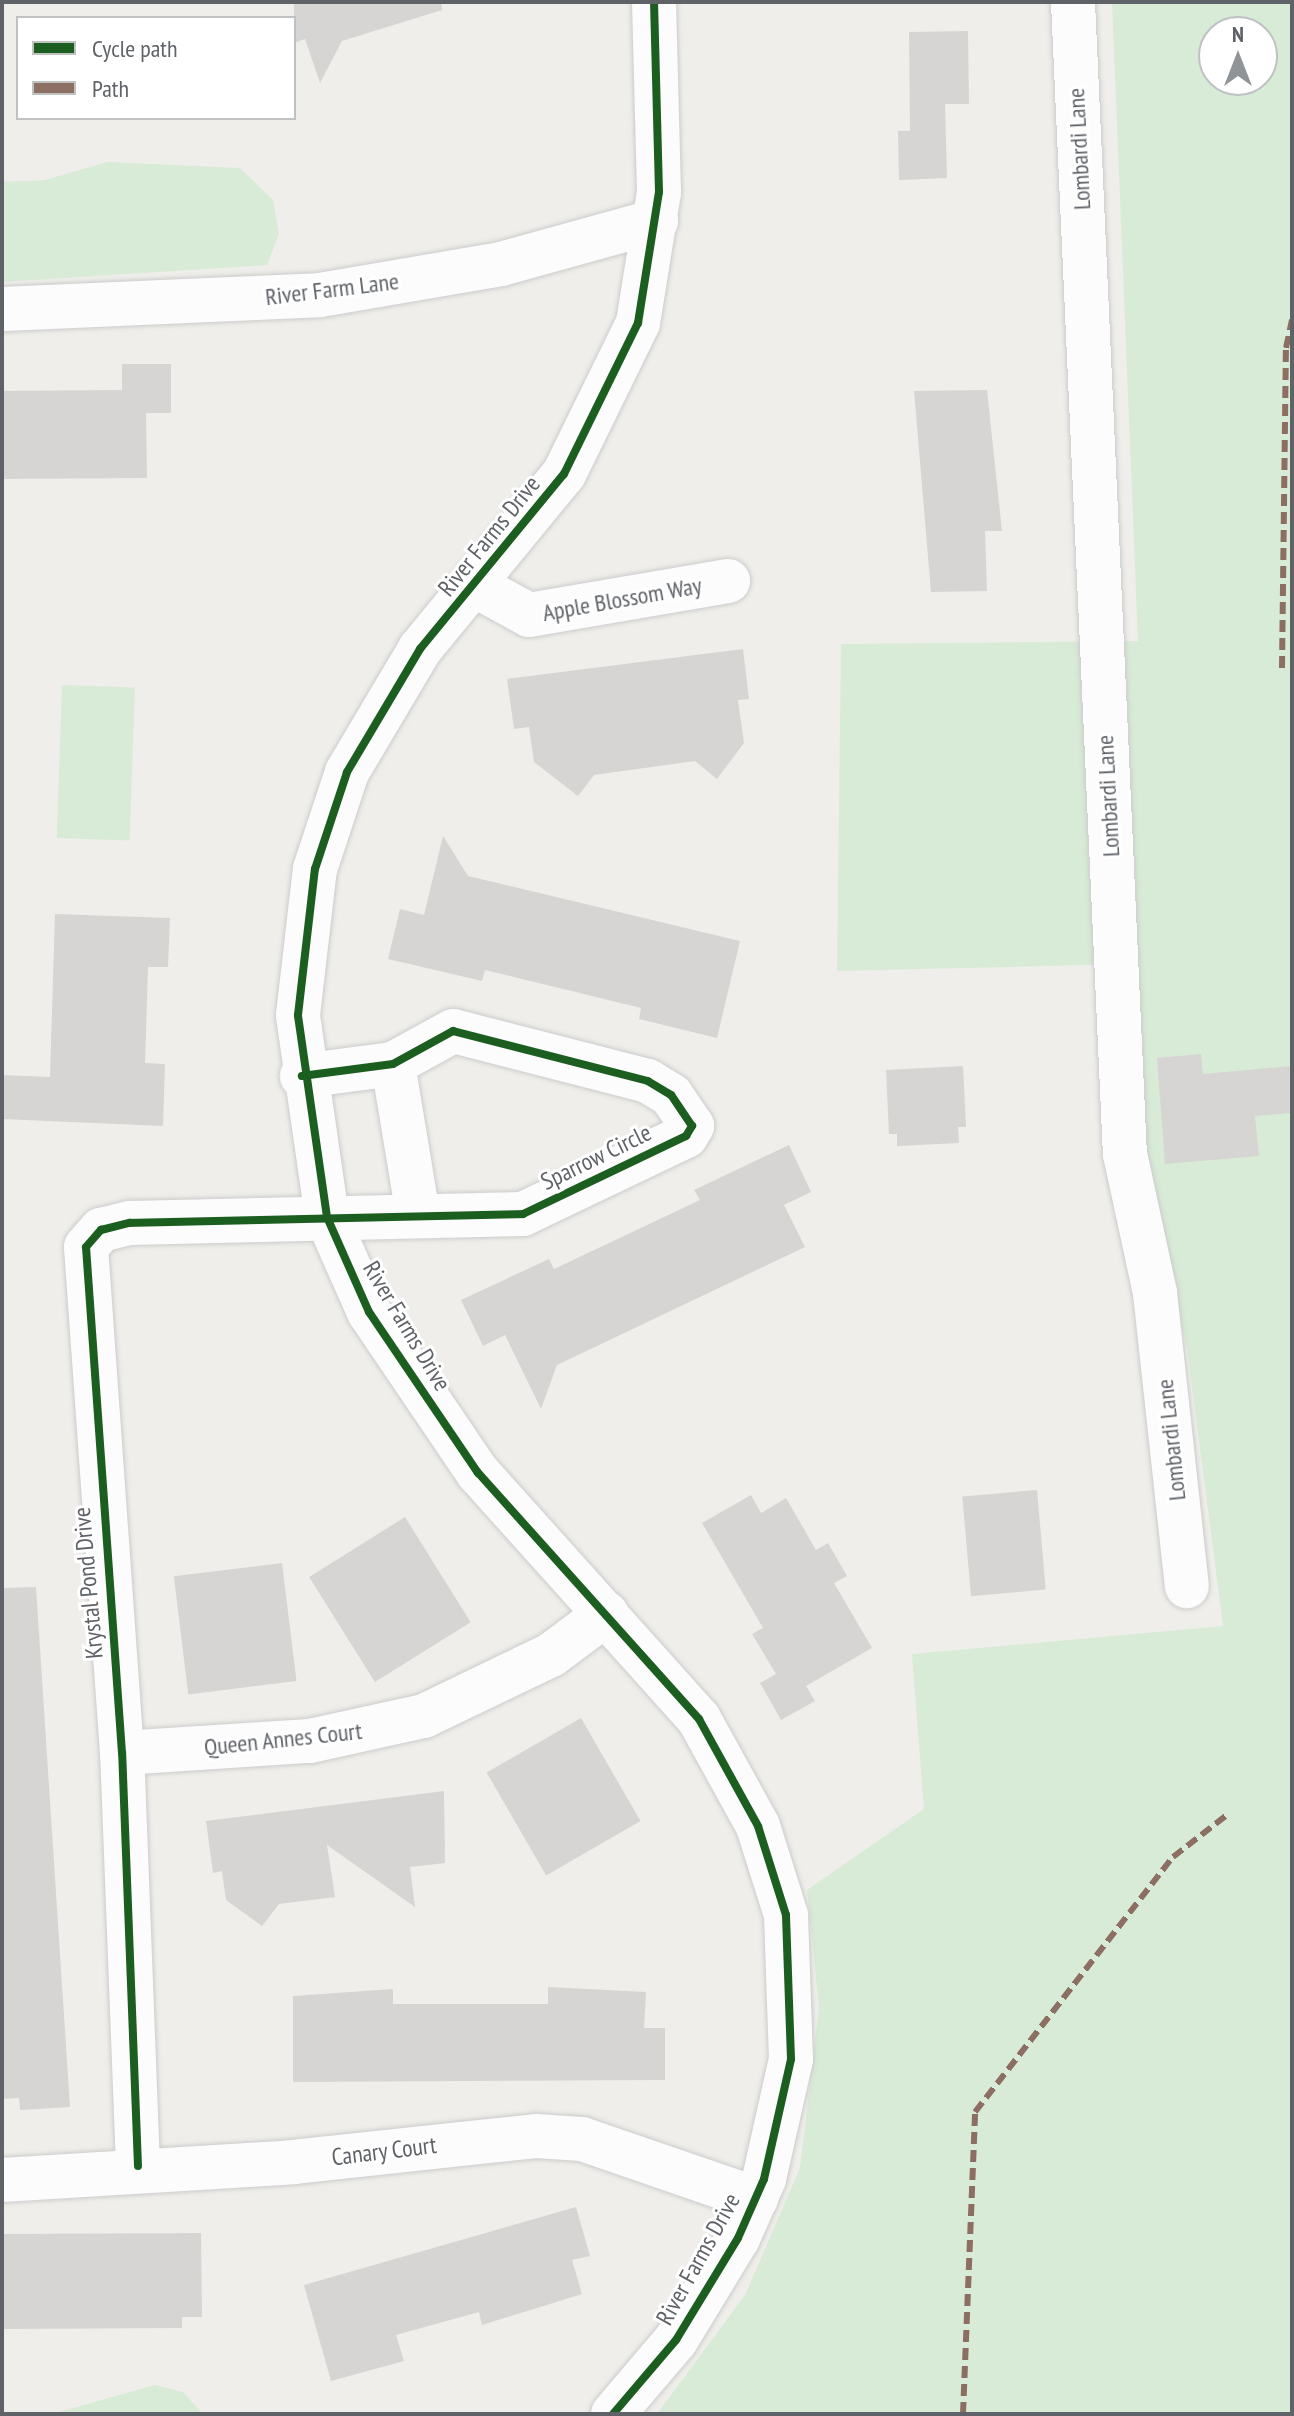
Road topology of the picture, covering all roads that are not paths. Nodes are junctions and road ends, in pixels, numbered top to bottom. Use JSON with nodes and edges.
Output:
{"nodes":[{"id":1,"x":654,"y":2,"type":"edge"},
{"id":2,"x":1073,"y":2,"type":"edge"},
{"id":3,"x":656,"y":221,"type":"junction"},
{"id":4,"x":2,"y":309,"type":"edge"},
{"id":5,"x":728,"y":581,"type":"dead end"},
{"id":6,"x":476,"y":586,"type":"junction"},
{"id":7,"x":393,"y":1064,"type":"junction"},
{"id":8,"x":302,"y":1076,"type":"junction"},
{"id":9,"x":418,"y":1215,"type":"junction"},
{"id":10,"x":327,"y":1217,"type":"junction"},
{"id":11,"x":1187,"y":1586,"type":"dead end"},
{"id":12,"x":606,"y":1614,"type":"junction"},
{"id":13,"x":122,"y":1753,"type":"junction"},
{"id":14,"x":138,"y":2166,"type":"junction"},
{"id":15,"x":2,"y":2180,"type":"edge"},
{"id":16,"x":756,"y":2199,"type":"junction"},
{"id":17,"x":613,"y":2414,"type":"edge"}],
"edges":[{"from":1,"to":3,"type":"street","name":"River Farms Drive"},
{"from":2,"to":11,"type":"street","name":"Lombardi Lane"},
{"from":3,"to":4,"type":"street","name":"River Farm Lane"},
{"from":3,"to":6,"type":"street","name":"River Farms Drive"},
{"from":5,"to":6,"type":"street","name":"Apple Blossom Way"},
{"from":6,"to":8,"type":"street","name":"River Farms Drive"},
{"from":7,"to":8,"type":"street","name":"Sparrow Circle"},
{"from":7,"to":9,"type":"street"},
{"from":7,"to":9,"type":"street","name":"Sparrow Circle"},
{"from":8,"to":10,"type":"street","name":"River Farms Drive"},
{"from":9,"to":10,"type":"street","name":"Sparrow Circle"},
{"from":10,"to":12,"type":"street","name":"River Farms Drive"},
{"from":10,"to":13,"type":"street","name":"Krystal Pond Drive"},
{"from":12,"to":13,"type":"street","name":"Queen Annes Court"},
{"from":12,"to":16,"type":"street","name":"River Farms Drive"},
{"from":13,"to":14,"type":"street","name":"Krystal Pond Drive"},
{"from":14,"to":15,"type":"street","name":"Canary Court"},
{"from":14,"to":16,"type":"street","name":"Canary Court"},
{"from":16,"to":17,"type":"street","name":"River Farms Drive"}]}
